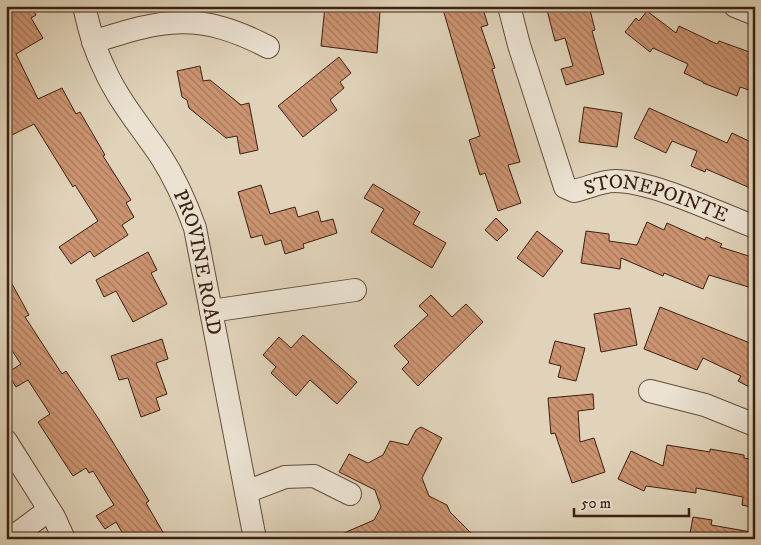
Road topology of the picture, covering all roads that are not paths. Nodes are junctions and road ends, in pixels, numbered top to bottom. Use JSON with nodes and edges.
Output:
{"nodes":[{"id":1,"x":84,"y":6,"type":"edge"},
{"id":2,"x":510,"y":6,"type":"edge"},
{"id":3,"x":735,"y":6,"type":"edge"},
{"id":4,"x":755,"y":14,"type":"edge"},
{"id":5,"x":92,"y":42,"type":"junction"},
{"id":6,"x":268,"y":47,"type":"dead end"},
{"id":7,"x":755,"y":227,"type":"edge"},
{"id":8,"x":355,"y":290,"type":"dead end"},
{"id":9,"x":211,"y":311,"type":"junction"},
{"id":10,"x":650,"y":391,"type":"dead end"},
{"id":11,"x":755,"y":425,"type":"edge"},
{"id":12,"x":6,"y":441,"type":"edge"},
{"id":13,"x":246,"y":492,"type":"junction"},
{"id":14,"x":350,"y":494,"type":"dead end"},
{"id":15,"x":49,"y":510,"type":"junction"},
{"id":16,"x":10,"y":539,"type":"edge"},
{"id":17,"x":64,"y":539,"type":"edge"},
{"id":18,"x":255,"y":539,"type":"edge"}],
"edges":[{"from":1,"to":5,"type":"street","name":"PROVINE ROAD"},
{"from":2,"to":7,"type":"street","name":"STONEPOINTE"},
{"from":3,"to":4,"type":"street"},
{"from":5,"to":6,"type":"street"},
{"from":5,"to":9,"type":"street","name":"PROVINE ROAD"},
{"from":8,"to":9,"type":"street"},
{"from":9,"to":13,"type":"street","name":"PROVINE ROAD"},
{"from":10,"to":11,"type":"street"},
{"from":12,"to":15,"type":"street"},
{"from":13,"to":14,"type":"street"},
{"from":13,"to":18,"type":"street","name":"PROVINE ROAD"},
{"from":15,"to":16,"type":"street"},
{"from":15,"to":17,"type":"street"}]}
